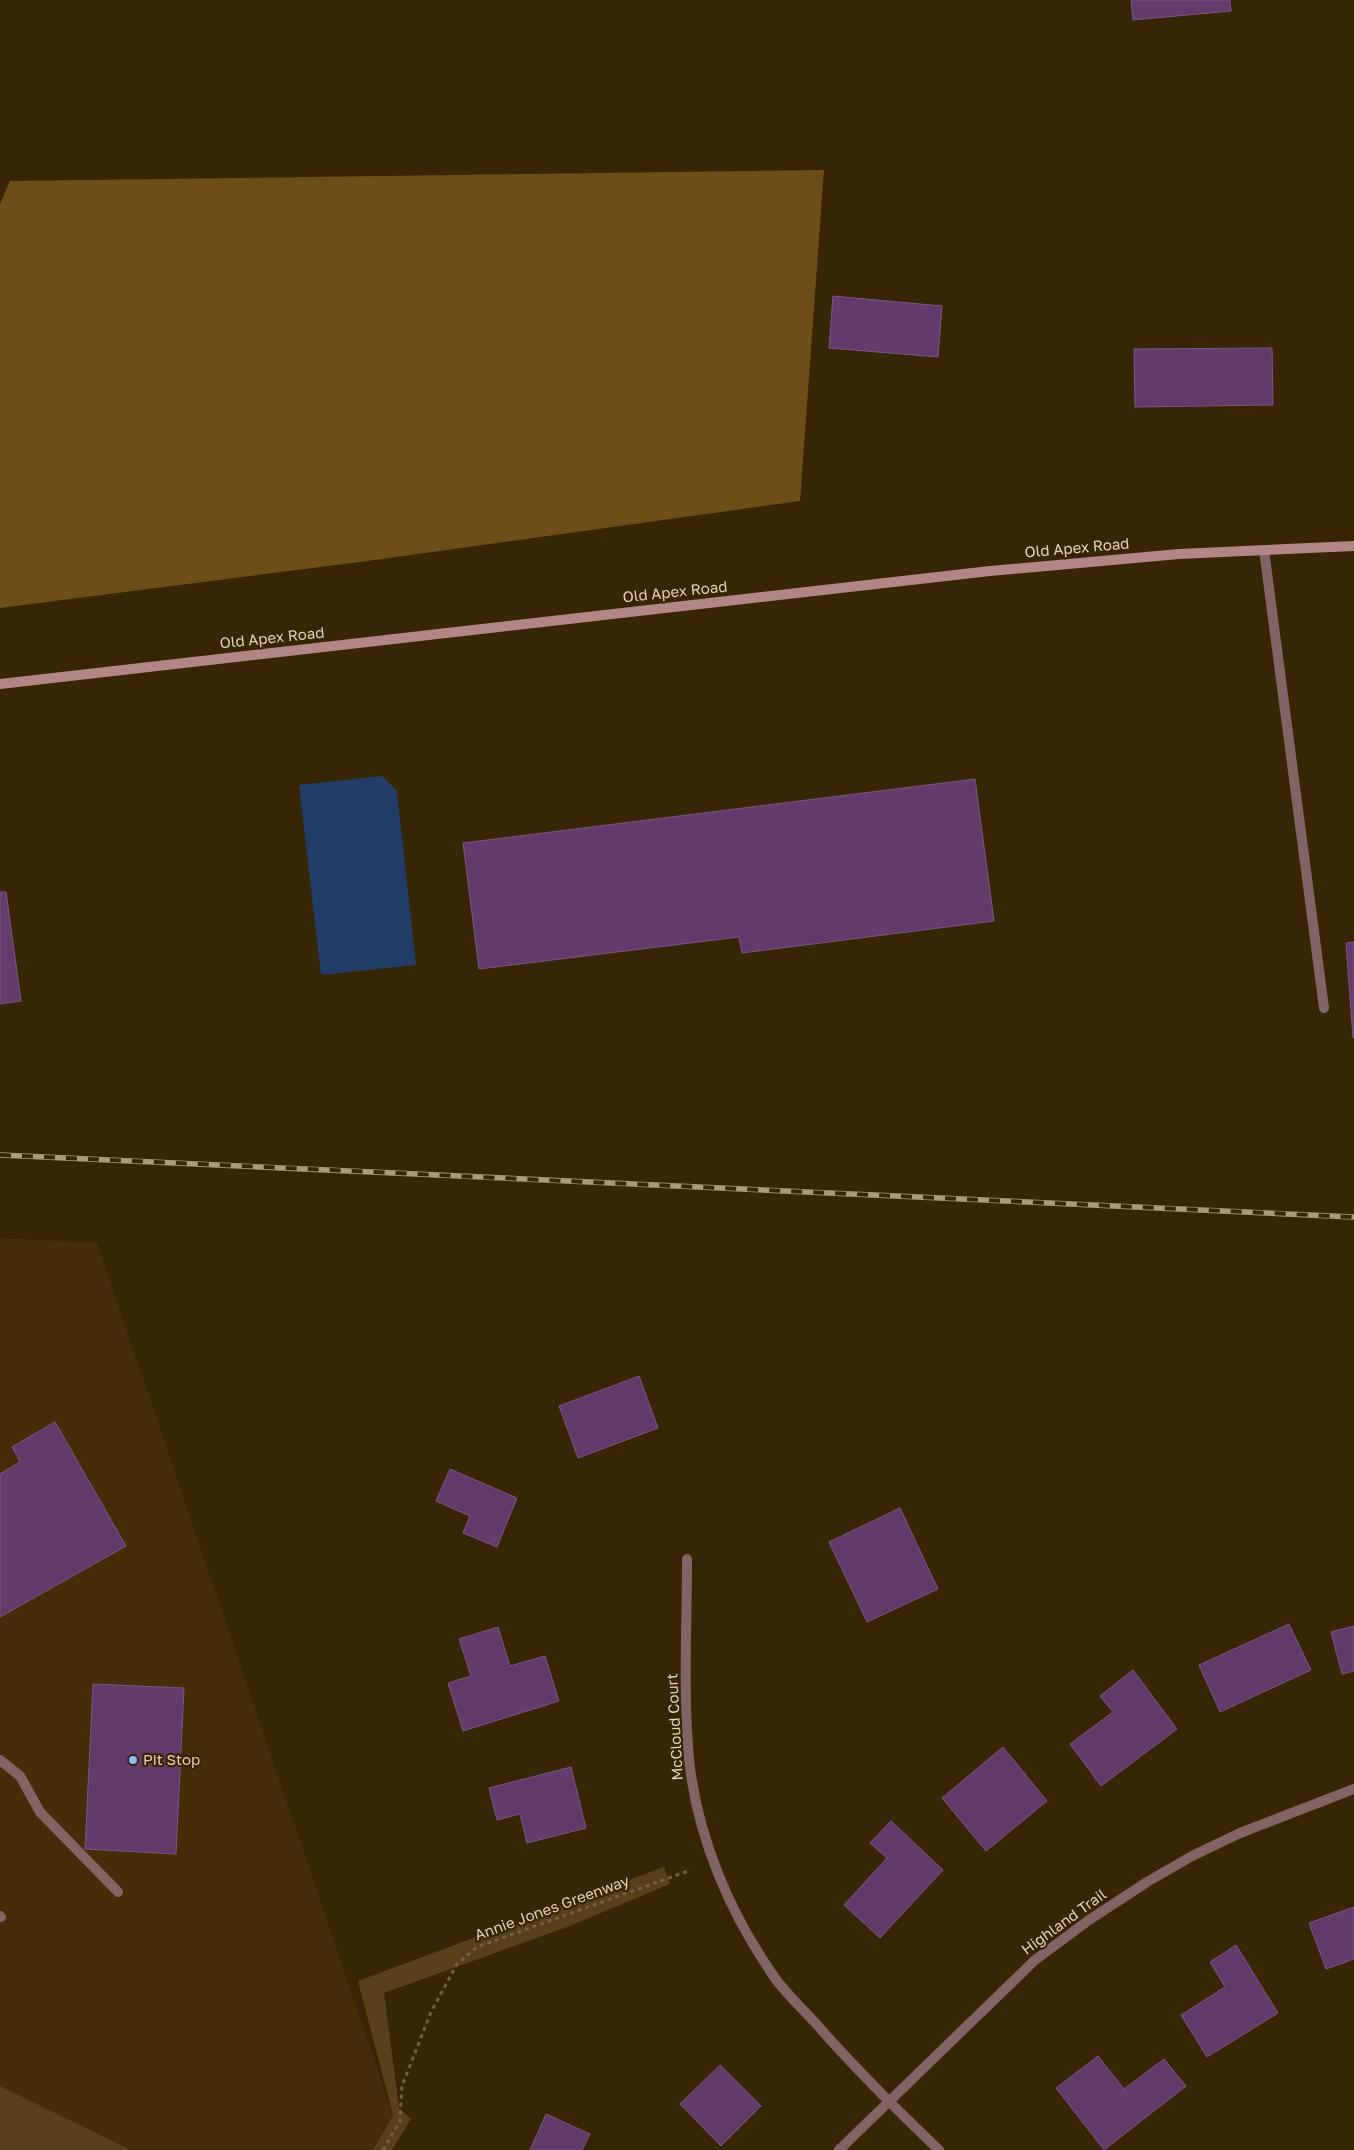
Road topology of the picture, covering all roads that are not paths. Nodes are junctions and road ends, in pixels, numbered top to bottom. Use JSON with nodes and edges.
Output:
{"nodes":[{"id":1,"x":1354,"y":546,"type":"edge"},
{"id":2,"x":1264,"y":550,"type":"junction"},
{"id":3,"x":0,"y":684,"type":"edge"},
{"id":4,"x":1324,"y":1008,"type":"dead end"},
{"id":5,"x":687,"y":1559,"type":"dead end"},
{"id":6,"x":0,"y":1760,"type":"edge"},
{"id":7,"x":1354,"y":1789,"type":"edge"},
{"id":8,"x":118,"y":1892,"type":"dead end"},
{"id":9,"x":888,"y":2101,"type":"junction"},
{"id":10,"x":839,"y":2150,"type":"edge"},
{"id":11,"x":939,"y":2150,"type":"edge"}],
"edges":[{"from":1,"to":2,"type":"main road","name":"Old Apex Road"},
{"from":2,"to":3,"type":"main road","name":"Old Apex Road"},
{"from":2,"to":4,"type":"street"},
{"from":5,"to":9,"type":"street","name":"McCloud Court"},
{"from":6,"to":8,"type":"street"},
{"from":7,"to":9,"type":"street","name":"Highland Trail"},
{"from":9,"to":10,"type":"street","name":"Highland Trail"},
{"from":9,"to":11,"type":"street","name":"McCloud Court"}]}
